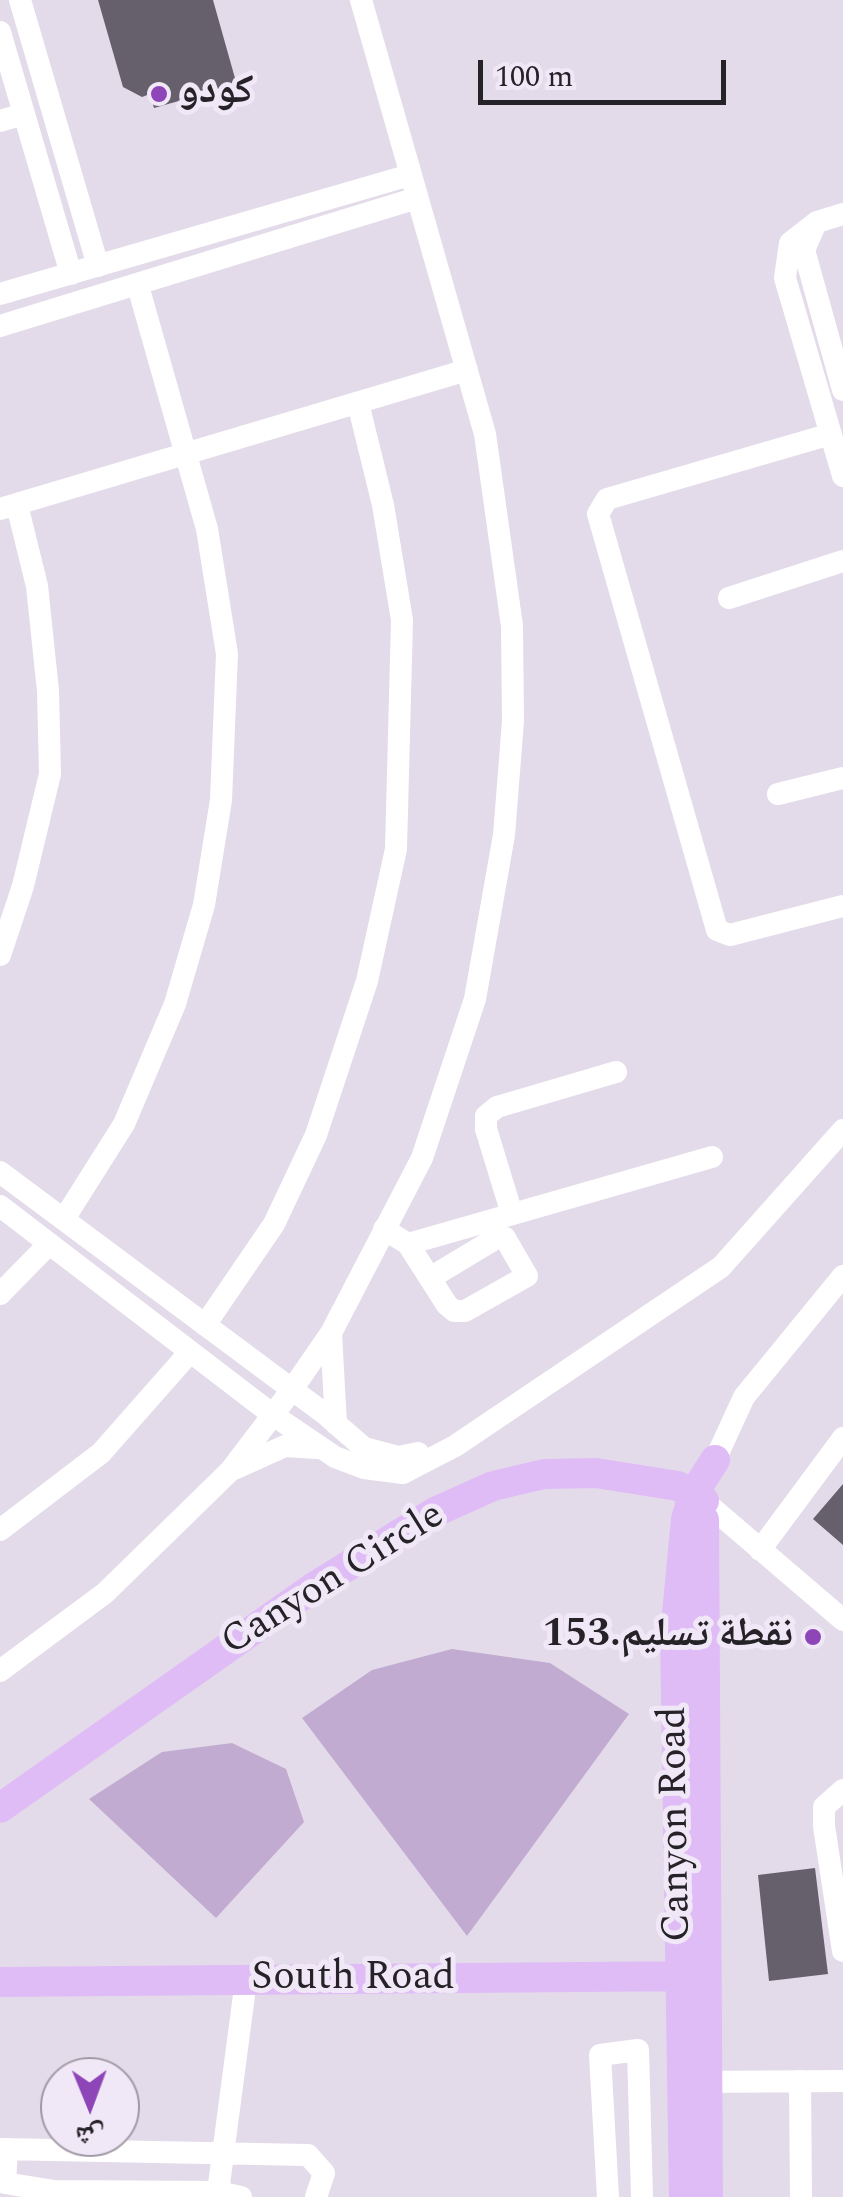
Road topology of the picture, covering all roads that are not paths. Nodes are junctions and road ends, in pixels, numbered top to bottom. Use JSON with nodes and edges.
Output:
{"nodes":[{"id":1,"x":20,"y":0,"type":"edge"},
{"id":2,"x":361,"y":0,"type":"edge"},
{"id":3,"x":0,"y":32,"type":"edge"},
{"id":4,"x":24,"y":114,"type":"junction"},
{"id":5,"x":0,"y":121,"type":"edge"},
{"id":6,"x":414,"y":186,"type":"junction"},
{"id":7,"x":843,"y":214,"type":"edge"},
{"id":8,"x":817,"y":222,"type":"junction"},
{"id":9,"x":98,"y":266,"type":"junction"},
{"id":10,"x":71,"y":274,"type":"junction"},
{"id":11,"x":138,"y":286,"type":"junction"},
{"id":12,"x":0,"y":294,"type":"edge"},
{"id":13,"x":0,"y":326,"type":"edge"},
{"id":14,"x":468,"y":370,"type":"junction"},
{"id":15,"x":843,"y":390,"type":"edge"},
{"id":16,"x":358,"y":403,"type":"junction"},
{"id":17,"x":830,"y":434,"type":"junction"},
{"id":18,"x":184,"y":457,"type":"junction"},
{"id":19,"x":843,"y":476,"type":"edge"},
{"id":20,"x":8,"y":507,"type":"edge"},
{"id":21,"x":843,"y":561,"type":"edge"},
{"id":22,"x":729,"y":598,"type":"dead end"},
{"id":23,"x":843,"y":778,"type":"edge"},
{"id":24,"x":778,"y":794,"type":"dead end"},
{"id":25,"x":843,"y":906,"type":"edge"},
{"id":26,"x":0,"y":955,"type":"edge"},
{"id":27,"x":616,"y":1072,"type":"dead end"},
{"id":28,"x":843,"y":1130,"type":"edge"},
{"id":29,"x":712,"y":1157,"type":"dead end"},
{"id":30,"x":0,"y":1172,"type":"edge"},
{"id":31,"x":0,"y":1206,"type":"edge"},
{"id":32,"x":512,"y":1214,"type":"junction"},
{"id":33,"x":64,"y":1219,"type":"junction"},
{"id":34,"x":384,"y":1229,"type":"junction"},
{"id":35,"x":49,"y":1244,"type":"junction"},
{"id":36,"x":408,"y":1244,"type":"junction"},
{"id":37,"x":843,"y":1276,"type":"edge"},
{"id":38,"x":430,"y":1278,"type":"dead end"},
{"id":39,"x":0,"y":1294,"type":"edge"},
{"id":40,"x":204,"y":1325,"type":"junction"},
{"id":41,"x":331,"y":1333,"type":"junction"},
{"id":42,"x":190,"y":1352,"type":"junction"},
{"id":43,"x":291,"y":1391,"type":"junction"},
{"id":44,"x":273,"y":1415,"type":"junction"},
{"id":45,"x":336,"y":1424,"type":"junction"},
{"id":46,"x":843,"y":1438,"type":"edge"},
{"id":47,"x":455,"y":1446,"type":"junction"},
{"id":48,"x":335,"y":1456,"type":"junction"},
{"id":49,"x":716,"y":1460,"type":"joint"},
{"id":50,"x":231,"y":1470,"type":"junction"},
{"id":51,"x":699,"y":1497,"type":"junction"},
{"id":52,"x":0,"y":1530,"type":"edge"},
{"id":53,"x":760,"y":1550,"type":"junction"},
{"id":54,"x":843,"y":1620,"type":"edge"},
{"id":55,"x":0,"y":1671,"type":"edge"},
{"id":56,"x":843,"y":1790,"type":"edge"},
{"id":57,"x":0,"y":1808,"type":"edge"},
{"id":58,"x":843,"y":1950,"type":"edge"},
{"id":59,"x":693,"y":1977,"type":"junction"},
{"id":60,"x":246,"y":1980,"type":"junction"},
{"id":61,"x":0,"y":1982,"type":"edge"},
{"id":62,"x":843,"y":2080,"type":"edge"},
{"id":63,"x":800,"y":2081,"type":"junction"},
{"id":64,"x":694,"y":2082,"type":"junction"},
{"id":65,"x":40,"y":2148,"type":"edge"},
{"id":66,"x":4,"y":2149,"type":"edge"},
{"id":67,"x":140,"y":2149,"type":"edge"},
{"id":68,"x":224,"y":2150,"type":"junction"},
{"id":69,"x":62,"y":2157,"type":"edge"},
{"id":70,"x":54,"y":2191,"type":"junction"},
{"id":71,"x":229,"y":2195,"type":"edge"},
{"id":72,"x":316,"y":2197,"type":"edge"},
{"id":73,"x":608,"y":2197,"type":"edge"},
{"id":74,"x":642,"y":2197,"type":"edge"},
{"id":75,"x":684,"y":2197,"type":"edge"},
{"id":76,"x":708,"y":2197,"type":"edge"},
{"id":77,"x":801,"y":2197,"type":"edge"}],
"edges":[{"from":1,"to":9,"type":"street"},
{"from":2,"to":6,"type":"street"},
{"from":3,"to":4,"type":"street"},
{"from":4,"to":5,"type":"street"},
{"from":4,"to":10,"type":"street"},
{"from":6,"to":9,"type":"street"},
{"from":6,"to":11,"type":"street"},
{"from":6,"to":14,"type":"street"},
{"from":7,"to":8,"type":"street"},
{"from":8,"to":15,"type":"street"},
{"from":8,"to":17,"type":"street"},
{"from":9,"to":10,"type":"street"},
{"from":10,"to":12,"type":"street"},
{"from":11,"to":13,"type":"street"},
{"from":11,"to":18,"type":"street"},
{"from":14,"to":16,"type":"street"},
{"from":14,"to":34,"type":"street"},
{"from":16,"to":18,"type":"street"},
{"from":16,"to":40,"type":"street"},
{"from":17,"to":19,"type":"street"},
{"from":17,"to":25,"type":"street"},
{"from":18,"to":20,"type":"street"},
{"from":18,"to":33,"type":"street"},
{"from":20,"to":26,"type":"street"},
{"from":21,"to":22,"type":"street"},
{"from":23,"to":24,"type":"street"},
{"from":27,"to":32,"type":"street"},
{"from":28,"to":47,"type":"street"},
{"from":29,"to":32,"type":"street"},
{"from":30,"to":33,"type":"street"},
{"from":31,"to":35,"type":"street"},
{"from":32,"to":36,"type":"street"},
{"from":33,"to":40,"type":"street"},
{"from":34,"to":36,"type":"street"},
{"from":34,"to":41,"type":"street"},
{"from":35,"to":39,"type":"street"},
{"from":35,"to":42,"type":"street"},
{"from":36,"to":38,"type":"street"},
{"from":37,"to":49,"type":"street","name":"Canyon Road"},
{"from":40,"to":43,"type":"street"},
{"from":41,"to":43,"type":"street"},
{"from":41,"to":45,"type":"street"},
{"from":42,"to":44,"type":"street"},
{"from":42,"to":52,"type":"street"},
{"from":43,"to":44,"type":"street"},
{"from":43,"to":45,"type":"street"},
{"from":44,"to":48,"type":"street"},
{"from":44,"to":50,"type":"street"},
{"from":45,"to":47,"type":"street"},
{"from":46,"to":53,"type":"street"},
{"from":47,"to":48,"type":"street"},
{"from":48,"to":50,"type":"street"},
{"from":49,"to":51,"type":"main road","name":"Canyon Road"},
{"from":50,"to":55,"type":"street"},
{"from":51,"to":53,"type":"street"},
{"from":51,"to":57,"type":"main road","name":"Canyon Circle"},
{"from":51,"to":59,"type":"main road","name":"Canyon Road"},
{"from":53,"to":54,"type":"street"},
{"from":56,"to":58,"type":"street"},
{"from":59,"to":60,"type":"main road","name":"South Road"},
{"from":59,"to":64,"type":"main road","name":"Canyon Road"},
{"from":60,"to":61,"type":"main road","name":"South Road"},
{"from":60,"to":68,"type":"street"},
{"from":62,"to":63,"type":"street"},
{"from":63,"to":64,"type":"street"},
{"from":63,"to":77,"type":"street"},
{"from":64,"to":75,"type":"main road","name":"Canyon Road"},
{"from":64,"to":76,"type":"main road","name":"Canyon Road"},
{"from":65,"to":66,"type":"street"},
{"from":66,"to":70,"type":"street"},
{"from":67,"to":68,"type":"street"},
{"from":68,"to":71,"type":"street"},
{"from":68,"to":72,"type":"street"},
{"from":69,"to":70,"type":"street"},
{"from":70,"to":71,"type":"street"},
{"from":73,"to":74,"type":"street"}]}
